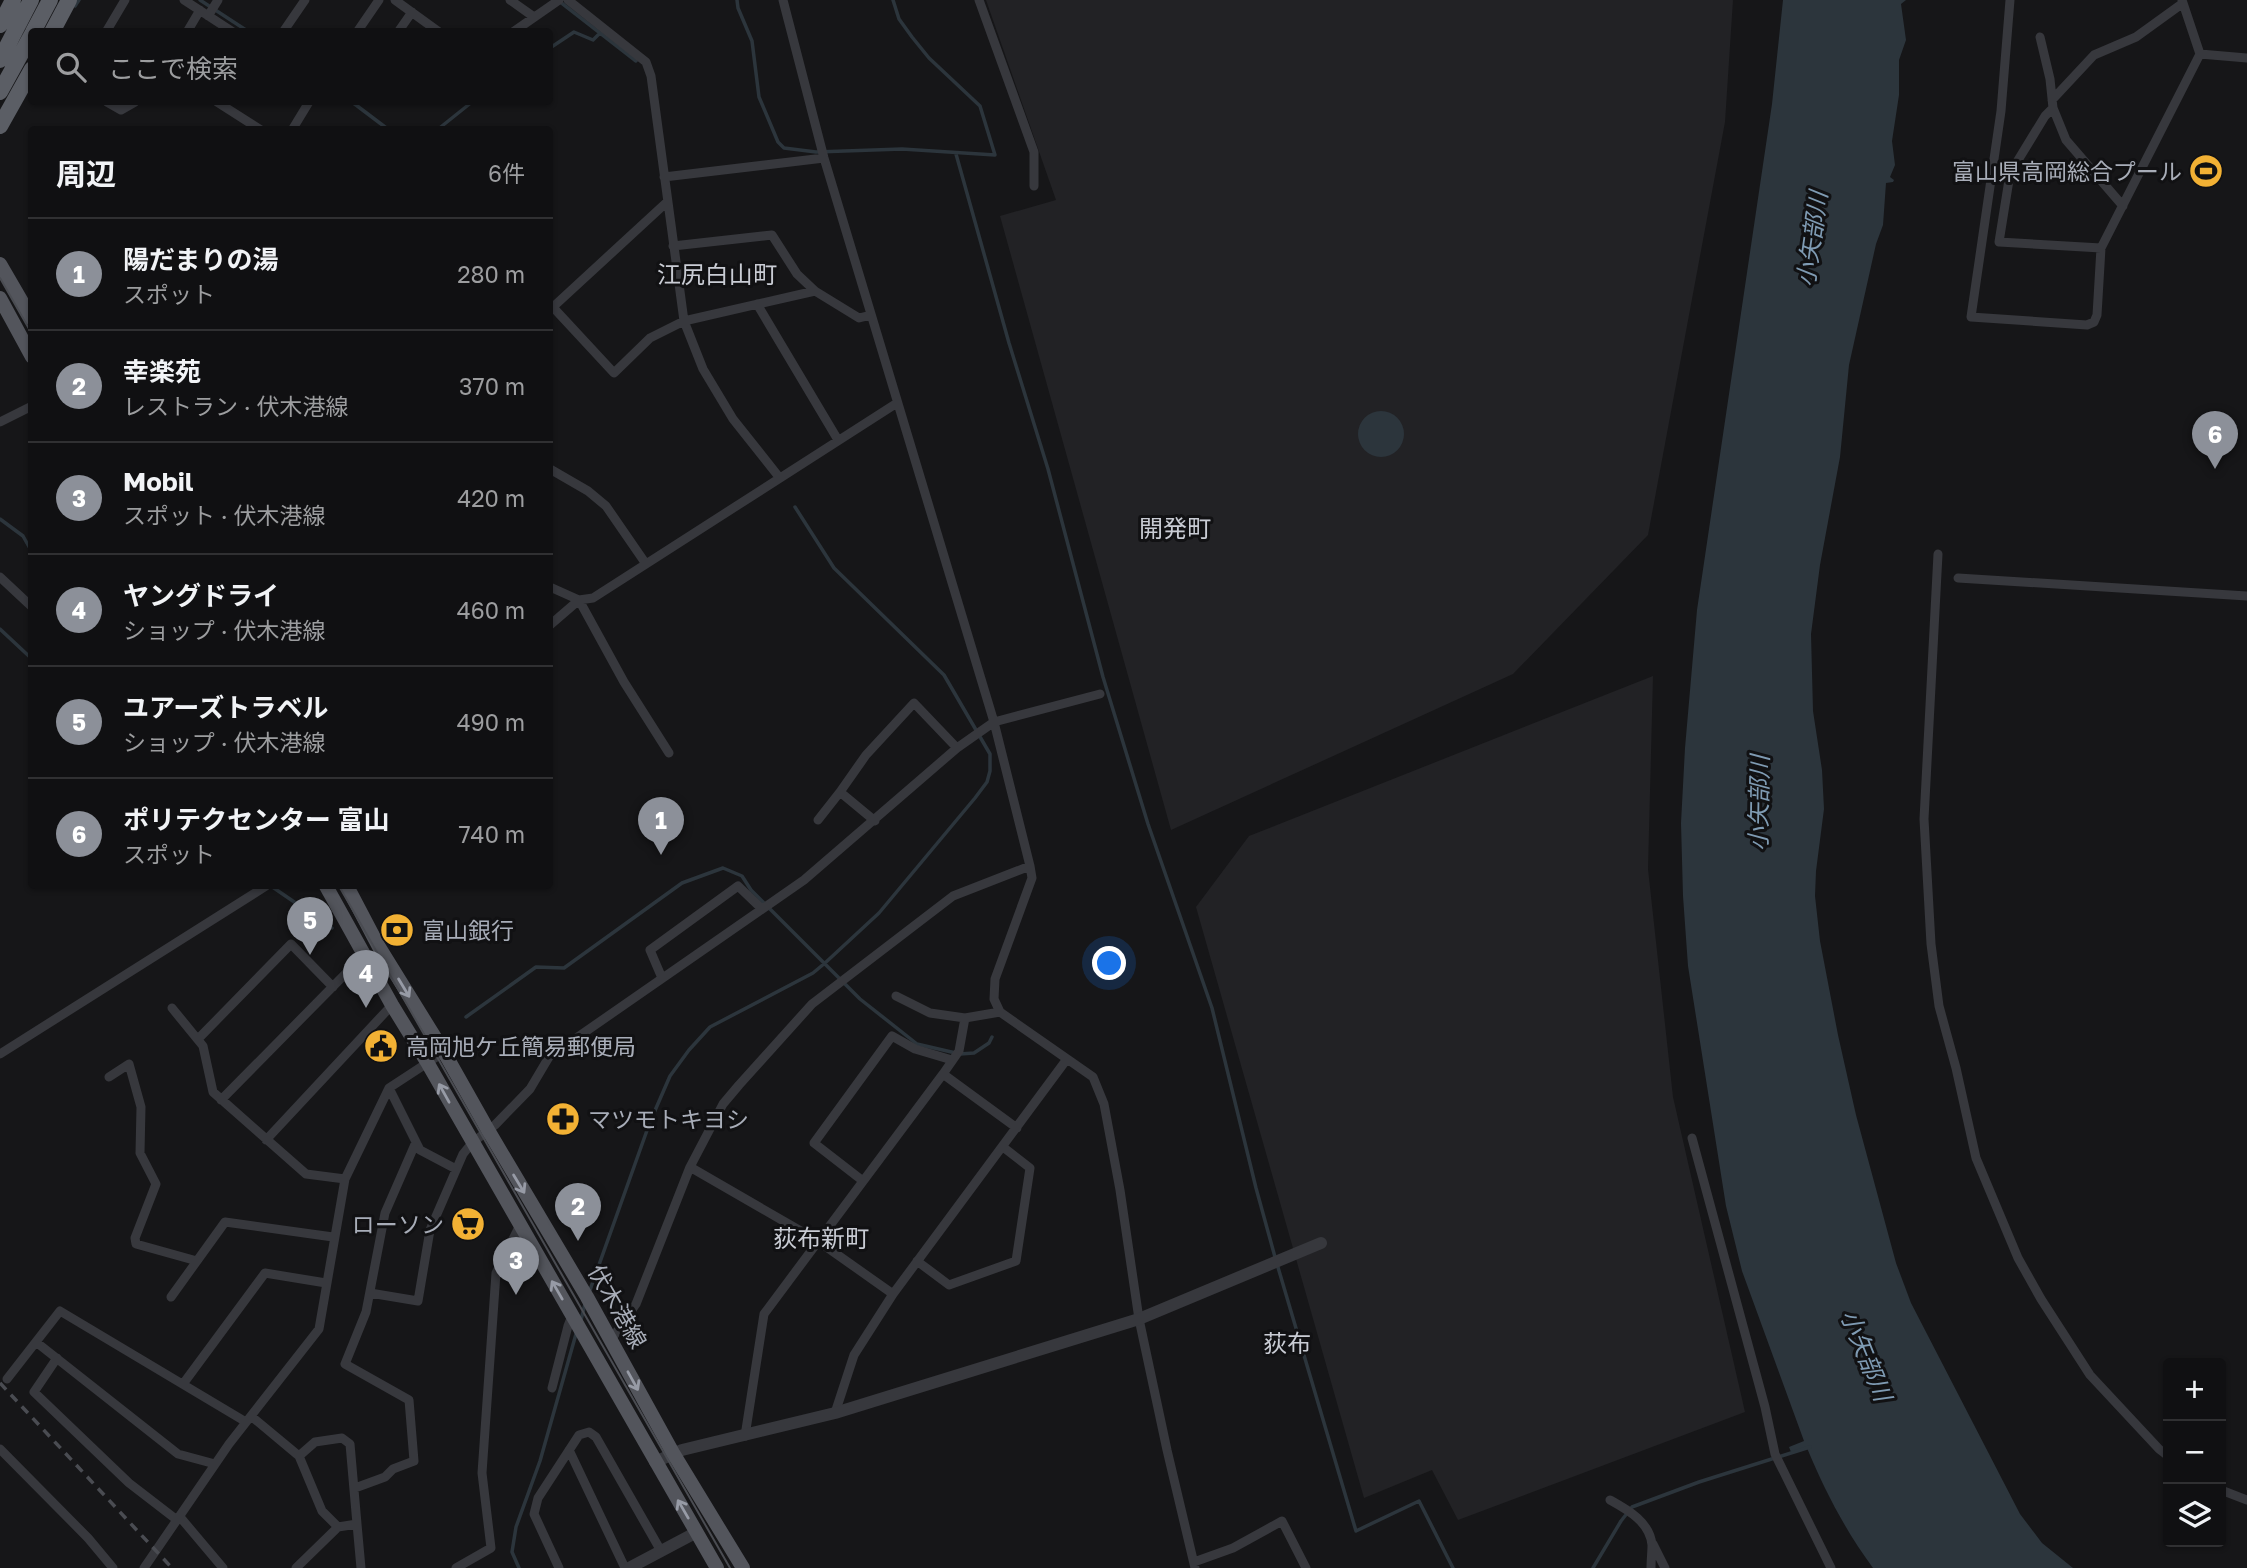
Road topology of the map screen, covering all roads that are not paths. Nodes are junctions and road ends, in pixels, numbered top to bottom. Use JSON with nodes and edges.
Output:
{"nodes":[{"id":1,"x":13,"y":0,"type":"edge"},
{"id":2,"x":31,"y":0,"type":"edge"},
{"id":3,"x":50,"y":0,"type":"edge"},
{"id":4,"x":69,"y":0,"type":"edge"},
{"id":5,"x":125,"y":0,"type":"edge"},
{"id":6,"x":184,"y":0,"type":"edge"},
{"id":7,"x":218,"y":0,"type":"edge"},
{"id":8,"x":305,"y":0,"type":"edge"},
{"id":9,"x":379,"y":0,"type":"edge"},
{"id":10,"x":395,"y":0,"type":"edge"},
{"id":11,"x":510,"y":0,"type":"edge"},
{"id":12,"x":559,"y":0,"type":"edge"},
{"id":13,"x":568,"y":0,"type":"edge"},
{"id":14,"x":783,"y":0,"type":"edge"},
{"id":15,"x":979,"y":0,"type":"edge"},
{"id":16,"x":2010,"y":0,"type":"edge"},
{"id":17,"x":2182,"y":1,"type":"edge"},
{"id":18,"x":412,"y":12,"type":"junction"},
{"id":19,"x":204,"y":13,"type":"junction"},
{"id":20,"x":534,"y":17,"type":"junction"},
{"id":21,"x":0,"y":25,"type":"edge"},
{"id":22,"x":35,"y":28,"type":"edge"},
{"id":23,"x":54,"y":28,"type":"edge"},
{"id":24,"x":108,"y":28,"type":"edge"},
{"id":25,"x":191,"y":28,"type":"edge"},
{"id":26,"x":227,"y":28,"type":"edge"},
{"id":27,"x":286,"y":28,"type":"edge"},
{"id":28,"x":360,"y":28,"type":"edge"},
{"id":29,"x":401,"y":28,"type":"edge"},
{"id":30,"x":434,"y":28,"type":"edge"},
{"id":31,"x":519,"y":28,"type":"edge"},
{"id":32,"x":2040,"y":37,"type":"dead end"},
{"id":33,"x":28,"y":40,"type":"edge"},
{"id":34,"x":2200,"y":54,"type":"junction"},
{"id":35,"x":2247,"y":58,"type":"edge"},
{"id":36,"x":0,"y":60,"type":"edge"},
{"id":37,"x":28,"y":76,"type":"edge"},
{"id":38,"x":0,"y":92,"type":"edge"},
{"id":39,"x":2053,"y":104,"type":"junction"},
{"id":40,"x":112,"y":105,"type":"edge"},
{"id":41,"x":130,"y":105,"type":"edge"},
{"id":42,"x":222,"y":105,"type":"edge"},
{"id":43,"x":307,"y":105,"type":"edge"},
{"id":44,"x":0,"y":126,"type":"edge"},
{"id":45,"x":255,"y":126,"type":"edge"},
{"id":46,"x":294,"y":126,"type":"edge"},
{"id":47,"x":824,"y":158,"type":"junction"},
{"id":48,"x":664,"y":177,"type":"junction"},
{"id":49,"x":1034,"y":186,"type":"dead end"},
{"id":50,"x":667,"y":202,"type":"junction"},
{"id":51,"x":2123,"y":206,"type":"junction"},
{"id":52,"x":673,"y":246,"type":"junction"},
{"id":53,"x":2101,"y":248,"type":"junction"},
{"id":54,"x":0,"y":264,"type":"edge"},
{"id":55,"x":815,"y":291,"type":"junction"},
{"id":56,"x":0,"y":298,"type":"edge"},
{"id":57,"x":553,"y":304,"type":"edge"},
{"id":58,"x":757,"y":304,"type":"junction"},
{"id":59,"x":553,"y":308,"type":"edge"},
{"id":60,"x":28,"y":312,"type":"edge"},
{"id":61,"x":871,"y":315,"type":"junction"},
{"id":62,"x":684,"y":321,"type":"junction"},
{"id":63,"x":28,"y":350,"type":"edge"},
{"id":64,"x":897,"y":403,"type":"junction"},
{"id":65,"x":28,"y":408,"type":"edge"},
{"id":66,"x":0,"y":422,"type":"edge"},
{"id":67,"x":838,"y":440,"type":"junction"},
{"id":68,"x":553,"y":471,"type":"edge"},
{"id":69,"x":779,"y":477,"type":"junction"},
{"id":70,"x":1938,"y":554,"type":"dead end"},
{"id":71,"x":646,"y":564,"type":"junction"},
{"id":72,"x":0,"y":577,"type":"edge"},
{"id":73,"x":1958,"y":578,"type":"dead end"},
{"id":74,"x":553,"y":588,"type":"edge"},
{"id":75,"x":2247,"y":596,"type":"edge"},
{"id":76,"x":579,"y":600,"type":"junction"},
{"id":77,"x":28,"y":603,"type":"edge"},
{"id":78,"x":553,"y":622,"type":"edge"},
{"id":79,"x":1100,"y":694,"type":"dead end"},
{"id":80,"x":994,"y":722,"type":"junction"},
{"id":81,"x":957,"y":748,"type":"junction"},
{"id":82,"x":669,"y":753,"type":"dead end"},
{"id":83,"x":840,"y":792,"type":"junction"},
{"id":84,"x":818,"y":820,"type":"dead end"},
{"id":85,"x":875,"y":821,"type":"junction"},
{"id":86,"x":1030,"y":866,"type":"junction"},
{"id":87,"x":261,"y":889,"type":"edge"},
{"id":88,"x":328,"y":889,"type":"edge"},
{"id":89,"x":348,"y":889,"type":"edge"},
{"id":90,"x":762,"y":909,"type":"junction"},
{"id":91,"x":364,"y":955,"type":"junction"},
{"id":92,"x":662,"y":978,"type":"junction"},
{"id":93,"x":333,"y":987,"type":"junction"},
{"id":94,"x":896,"y":996,"type":"dead end"},
{"id":95,"x":392,"y":1005,"type":"junction"},
{"id":96,"x":172,"y":1008,"type":"dead end"},
{"id":97,"x":1000,"y":1012,"type":"junction"},
{"id":98,"x":965,"y":1018,"type":"junction"},
{"id":99,"x":198,"y":1039,"type":"junction"},
{"id":100,"x":444,"y":1052,"type":"junction"},
{"id":101,"x":0,"y":1054,"type":"edge"},
{"id":102,"x":1067,"y":1059,"type":"junction"},
{"id":103,"x":953,"y":1060,"type":"junction"},
{"id":104,"x":427,"y":1062,"type":"junction"},
{"id":105,"x":943,"y":1074,"type":"junction"},
{"id":106,"x":109,"y":1077,"type":"dead end"},
{"id":107,"x":389,"y":1088,"type":"junction"},
{"id":108,"x":221,"y":1100,"type":"junction"},
{"id":109,"x":1017,"y":1128,"type":"junction"},
{"id":110,"x":488,"y":1130,"type":"junction"},
{"id":111,"x":1692,"y":1138,"type":"dead end"},
{"id":112,"x":266,"y":1140,"type":"junction"},
{"id":113,"x":416,"y":1142,"type":"junction"},
{"id":114,"x":472,"y":1143,"type":"junction"},
{"id":115,"x":1003,"y":1147,"type":"junction"},
{"id":116,"x":690,"y":1167,"type":"junction"},
{"id":117,"x":456,"y":1169,"type":"junction"},
{"id":118,"x":345,"y":1179,"type":"junction"},
{"id":119,"x":863,"y":1181,"type":"junction"},
{"id":120,"x":520,"y":1225,"type":"junction"},
{"id":121,"x":333,"y":1237,"type":"junction"},
{"id":122,"x":818,"y":1241,"type":"junction"},
{"id":123,"x":1321,"y":1243,"type":"dead end"},
{"id":124,"x":197,"y":1261,"type":"junction"},
{"id":125,"x":917,"y":1261,"type":"junction"},
{"id":126,"x":326,"y":1283,"type":"junction"},
{"id":127,"x":370,"y":1293,"type":"junction"},
{"id":128,"x":893,"y":1294,"type":"junction"},
{"id":129,"x":171,"y":1297,"type":"dead end"},
{"id":130,"x":572,"y":1316,"type":"junction"},
{"id":131,"x":1139,"y":1319,"type":"junction"},
{"id":132,"x":611,"y":1340,"type":"junction"},
{"id":133,"x":36,"y":1342,"type":"junction"},
{"id":134,"x":57,"y":1359,"type":"junction"},
{"id":135,"x":7,"y":1379,"type":"dead end"},
{"id":136,"x":183,"y":1384,"type":"junction"},
{"id":137,"x":552,"y":1388,"type":"dead end"},
{"id":138,"x":835,"y":1413,"type":"junction"},
{"id":139,"x":248,"y":1419,"type":"junction"},
{"id":140,"x":745,"y":1436,"type":"junction"},
{"id":141,"x":0,"y":1449,"type":"edge"},
{"id":142,"x":569,"y":1450,"type":"junction"},
{"id":143,"x":673,"y":1452,"type":"junction"},
{"id":144,"x":2163,"y":1452,"type":"edge"},
{"id":145,"x":299,"y":1456,"type":"junction"},
{"id":146,"x":655,"y":1462,"type":"junction"},
{"id":147,"x":215,"y":1464,"type":"junction"},
{"id":148,"x":355,"y":1488,"type":"junction"},
{"id":149,"x":2226,"y":1492,"type":"edge"},
{"id":150,"x":1610,"y":1500,"type":"dead end"},
{"id":151,"x":2247,"y":1500,"type":"edge"},
{"id":152,"x":178,"y":1518,"type":"junction"},
{"id":153,"x":357,"y":1524,"type":"junction"},
{"id":154,"x":338,"y":1527,"type":"junction"},
{"id":155,"x":696,"y":1532,"type":"junction"},
{"id":156,"x":1652,"y":1542,"type":"junction"},
{"id":157,"x":661,"y":1551,"type":"junction"},
{"id":158,"x":1194,"y":1565,"type":"edge"},
{"id":159,"x":113,"y":1568,"type":"edge"},
{"id":160,"x":144,"y":1568,"type":"edge"},
{"id":161,"x":223,"y":1568,"type":"edge"},
{"id":162,"x":296,"y":1568,"type":"edge"},
{"id":163,"x":361,"y":1568,"type":"edge"},
{"id":164,"x":456,"y":1568,"type":"edge"},
{"id":165,"x":559,"y":1568,"type":"edge"},
{"id":166,"x":627,"y":1568,"type":"edge"},
{"id":167,"x":717,"y":1568,"type":"edge"},
{"id":168,"x":743,"y":1568,"type":"edge"},
{"id":169,"x":1306,"y":1568,"type":"edge"},
{"id":170,"x":1651,"y":1568,"type":"edge"},
{"id":171,"x":1665,"y":1568,"type":"edge"},
{"id":172,"x":1831,"y":1568,"type":"edge"}],
"edges":[{"from":1,"to":21,"type":"highway"},
{"from":2,"to":36,"type":"highway"},
{"from":3,"to":22,"type":"highway"},
{"from":4,"to":23,"type":"highway"},
{"from":5,"to":24,"type":"street"},
{"from":6,"to":19,"type":"street"},
{"from":7,"to":19,"type":"street"},
{"from":8,"to":27,"type":"street"},
{"from":9,"to":28,"type":"street"},
{"from":10,"to":18,"type":"street"},
{"from":11,"to":20,"type":"street"},
{"from":12,"to":20,"type":"street"},
{"from":13,"to":48,"type":"street"},
{"from":14,"to":47,"type":"street"},
{"from":15,"to":49,"type":"street"},
{"from":16,"to":53,"type":"street"},
{"from":17,"to":34,"type":"street"},
{"from":17,"to":39,"type":"street"},
{"from":18,"to":29,"type":"street"},
{"from":18,"to":30,"type":"street"},
{"from":19,"to":25,"type":"street"},
{"from":19,"to":26,"type":"street"},
{"from":20,"to":31,"type":"street"},
{"from":32,"to":39,"type":"street"},
{"from":33,"to":38,"type":"highway"},
{"from":34,"to":35,"type":"street"},
{"from":34,"to":51,"type":"street"},
{"from":37,"to":44,"type":"highway"},
{"from":39,"to":51,"type":"street"},
{"from":39,"to":53,"type":"street"},
{"from":40,"to":41,"type":"street"},
{"from":42,"to":45,"type":"street"},
{"from":43,"to":46,"type":"street"},
{"from":47,"to":48,"type":"street"},
{"from":47,"to":61,"type":"street"},
{"from":48,"to":50,"type":"street"},
{"from":50,"to":52,"type":"street"},
{"from":50,"to":57,"type":"street"},
{"from":51,"to":53,"type":"street"},
{"from":52,"to":55,"type":"street"},
{"from":52,"to":62,"type":"street"},
{"from":54,"to":60,"type":"main road"},
{"from":55,"to":58,"type":"street"},
{"from":55,"to":61,"type":"street"},
{"from":56,"to":63,"type":"main road"},
{"from":58,"to":62,"type":"street"},
{"from":58,"to":67,"type":"street"},
{"from":59,"to":62,"type":"street"},
{"from":61,"to":64,"type":"street"},
{"from":62,"to":69,"type":"street"},
{"from":64,"to":67,"type":"street"},
{"from":64,"to":80,"type":"street"},
{"from":65,"to":66,"type":"street"},
{"from":67,"to":69,"type":"street"},
{"from":68,"to":71,"type":"street"},
{"from":69,"to":71,"type":"street"},
{"from":70,"to":144,"type":"street"},
{"from":71,"to":76,"type":"street"},
{"from":72,"to":77,"type":"street"},
{"from":73,"to":75,"type":"street"},
{"from":74,"to":76,"type":"street"},
{"from":76,"to":78,"type":"street"},
{"from":76,"to":82,"type":"street"},
{"from":79,"to":80,"type":"street"},
{"from":80,"to":81,"type":"street"},
{"from":80,"to":86,"type":"street"},
{"from":81,"to":83,"type":"street"},
{"from":81,"to":85,"type":"street"},
{"from":83,"to":84,"type":"street"},
{"from":83,"to":85,"type":"street"},
{"from":85,"to":90,"type":"street"},
{"from":86,"to":97,"type":"street"},
{"from":86,"to":116,"type":"street"},
{"from":87,"to":101,"type":"street"},
{"from":88,"to":91,"type":"main road","name":"伏木港線"},
{"from":89,"to":100,"type":"main road","name":"伏木港線","one_way":true},
{"from":90,"to":92,"type":"street"},
{"from":90,"to":92,"type":"street"},
{"from":91,"to":93,"type":"street"},
{"from":91,"to":95,"type":"main road","name":"伏木港線"},
{"from":92,"to":110,"type":"street"},
{"from":93,"to":99,"type":"street"},
{"from":93,"to":108,"type":"street"},
{"from":94,"to":98,"type":"street"},
{"from":95,"to":104,"type":"main road","name":"伏木港線"},
{"from":95,"to":112,"type":"street"},
{"from":96,"to":99,"type":"street"},
{"from":97,"to":98,"type":"street"},
{"from":97,"to":102,"type":"street"},
{"from":98,"to":103,"type":"street"},
{"from":99,"to":108,"type":"street"},
{"from":100,"to":104,"type":"street"},
{"from":100,"to":110,"type":"main road","name":"伏木港線"},
{"from":102,"to":109,"type":"street"},
{"from":102,"to":131,"type":"street"},
{"from":103,"to":105,"type":"street"},
{"from":103,"to":119,"type":"street"},
{"from":104,"to":107,"type":"street"},
{"from":114,"to":104,"type":"main road","name":"伏木港線","one_way":true},
{"from":105,"to":109,"type":"street"},
{"from":105,"to":119,"type":"street"},
{"from":106,"to":124,"type":"street"},
{"from":107,"to":113,"type":"street"},
{"from":107,"to":118,"type":"street"},
{"from":108,"to":112,"type":"street"},
{"from":109,"to":115,"type":"street"},
{"from":110,"to":114,"type":"street"},
{"from":110,"to":132,"type":"main road","name":"伏木港線","one_way":true},
{"from":111,"to":172,"type":"street"},
{"from":112,"to":118,"type":"street"},
{"from":113,"to":117,"type":"street"},
{"from":113,"to":127,"type":"street"},
{"from":114,"to":117,"type":"street"},
{"from":114,"to":120,"type":"main road","name":"伏木港線"},
{"from":115,"to":125,"type":"street"},
{"from":115,"to":125,"type":"street"},
{"from":116,"to":122,"type":"street"},
{"from":116,"to":132,"type":"street"},
{"from":117,"to":127,"type":"street"},
{"from":118,"to":121,"type":"street"},
{"from":119,"to":122,"type":"street"},
{"from":130,"to":120,"type":"main road","name":"伏木港線","one_way":true},
{"from":120,"to":164,"type":"street"},
{"from":121,"to":124,"type":"street"},
{"from":121,"to":126,"type":"street"},
{"from":122,"to":128,"type":"street"},
{"from":122,"to":140,"type":"street"},
{"from":123,"to":131,"type":"street"},
{"from":124,"to":129,"type":"street"},
{"from":125,"to":128,"type":"street"},
{"from":126,"to":136,"type":"street"},
{"from":126,"to":139,"type":"street"},
{"from":127,"to":148,"type":"street"},
{"from":128,"to":138,"type":"street"},
{"from":130,"to":137,"type":"street"},
{"from":130,"to":146,"type":"main road","name":"伏木港線"},
{"from":131,"to":138,"type":"street"},
{"from":131,"to":158,"type":"street"},
{"from":132,"to":143,"type":"main road","name":"伏木港線","one_way":true},
{"from":133,"to":134,"type":"street"},
{"from":133,"to":135,"type":"street"},
{"from":133,"to":136,"type":"street"},
{"from":134,"to":147,"type":"street"},
{"from":134,"to":152,"type":"street"},
{"from":136,"to":139,"type":"street"},
{"from":138,"to":140,"type":"street"},
{"from":139,"to":145,"type":"street"},
{"from":139,"to":147,"type":"street"},
{"from":140,"to":143,"type":"street"},
{"from":141,"to":159,"type":"street"},
{"from":142,"to":157,"type":"street"},
{"from":142,"to":165,"type":"street"},
{"from":142,"to":166,"type":"street"},
{"from":143,"to":146,"type":"street"},
{"from":143,"to":168,"type":"main road","name":"伏木港線"},
{"from":145,"to":148,"type":"street"},
{"from":145,"to":154,"type":"street"},
{"from":155,"to":146,"type":"main road","name":"伏木港線","one_way":true},
{"from":147,"to":152,"type":"street"},
{"from":148,"to":153,"type":"street"},
{"from":149,"to":151,"type":"street"},
{"from":150,"to":156,"type":"street"},
{"from":152,"to":160,"type":"street"},
{"from":152,"to":161,"type":"street"},
{"from":153,"to":154,"type":"street"},
{"from":153,"to":163,"type":"street"},
{"from":154,"to":162,"type":"street"},
{"from":155,"to":157,"type":"street"},
{"from":155,"to":167,"type":"main road","name":"伏木港線"},
{"from":156,"to":170,"type":"street"},
{"from":156,"to":171,"type":"street"},
{"from":157,"to":166,"type":"street"},
{"from":158,"to":169,"type":"street"}]}
